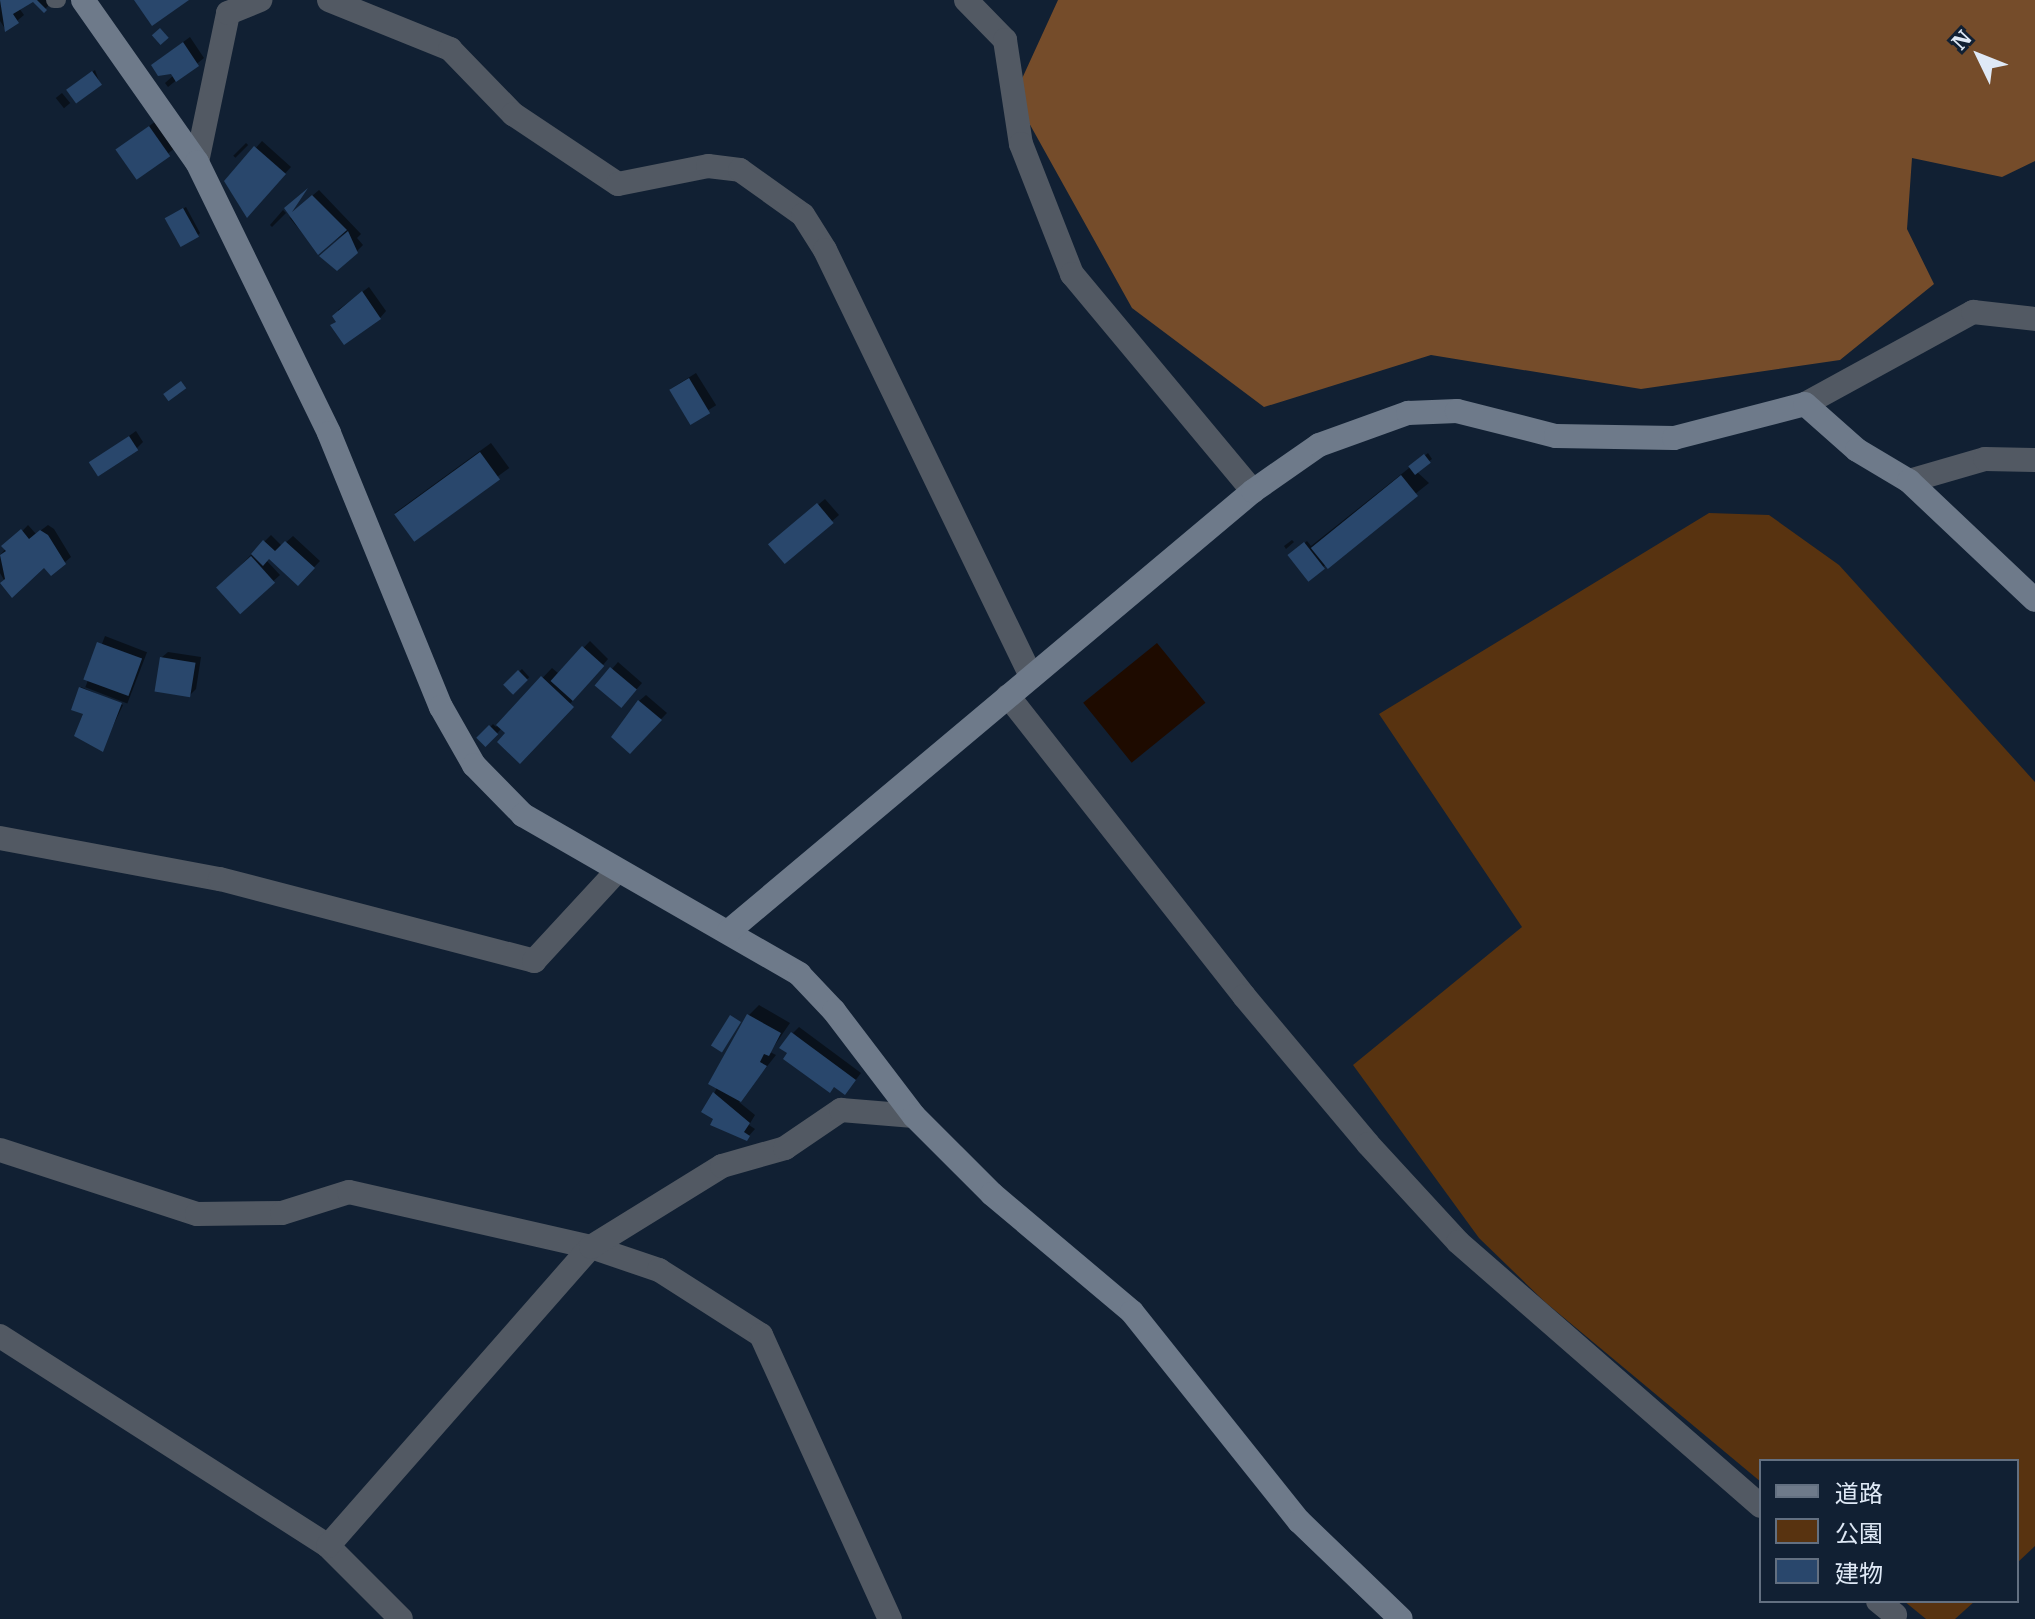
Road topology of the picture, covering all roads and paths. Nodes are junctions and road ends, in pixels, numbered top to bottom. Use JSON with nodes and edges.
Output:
{"nodes":[{"id":1,"x":83,"y":0,"type":"edge"},
{"id":2,"x":261,"y":0,"type":"edge"},
{"id":3,"x":329,"y":0,"type":"edge"},
{"id":4,"x":966,"y":0,"type":"edge"},
{"id":5,"x":225,"y":6,"type":"edge"},
{"id":6,"x":197,"y":162,"type":"junction"},
{"id":7,"x":2035,"y":319,"type":"edge"},
{"id":8,"x":1805,"y":404,"type":"junction"},
{"id":9,"x":2035,"y":460,"type":"edge"},
{"id":10,"x":1909,"y":481,"type":"junction"},
{"id":11,"x":1253,"y":491,"type":"junction"},
{"id":12,"x":2035,"y":600,"type":"edge"},
{"id":13,"x":1031,"y":677,"type":"junction"},
{"id":14,"x":1008,"y":696,"type":"junction"},
{"id":15,"x":0,"y":838,"type":"edge"},
{"id":16,"x":617,"y":871,"type":"junction"},
{"id":17,"x":729,"y":931,"type":"junction"},
{"id":18,"x":914,"y":1116,"type":"junction"},
{"id":19,"x":0,"y":1150,"type":"edge"},
{"id":20,"x":591,"y":1247,"type":"junction"},
{"id":21,"x":0,"y":1336,"type":"edge"},
{"id":22,"x":1759,"y":1504,"type":"edge"},
{"id":23,"x":328,"y":1546,"type":"junction"},
{"id":24,"x":401,"y":1619,"type":"edge"},
{"id":25,"x":890,"y":1619,"type":"edge"},
{"id":26,"x":1401,"y":1619,"type":"edge"}],
"edges":[{"from":1,"to":6,"type":"street"},
{"from":2,"to":5,"type":"street"},
{"from":3,"to":13,"type":"street"},
{"from":4,"to":11,"type":"street"},
{"from":5,"to":6,"type":"street"},
{"from":6,"to":16,"type":"street"},
{"from":7,"to":8,"type":"street"},
{"from":8,"to":10,"type":"street"},
{"from":8,"to":11,"type":"street"},
{"from":9,"to":10,"type":"street"},
{"from":10,"to":12,"type":"street"},
{"from":11,"to":13,"type":"street"},
{"from":13,"to":14,"type":"street"},
{"from":14,"to":17,"type":"street"},
{"from":14,"to":22,"type":"street"},
{"from":15,"to":16,"type":"street"},
{"from":16,"to":17,"type":"street"},
{"from":17,"to":18,"type":"street"},
{"from":18,"to":20,"type":"street"},
{"from":18,"to":26,"type":"street"},
{"from":19,"to":20,"type":"street"},
{"from":20,"to":23,"type":"street"},
{"from":20,"to":25,"type":"street"},
{"from":21,"to":23,"type":"street"},
{"from":23,"to":24,"type":"street"}]}
